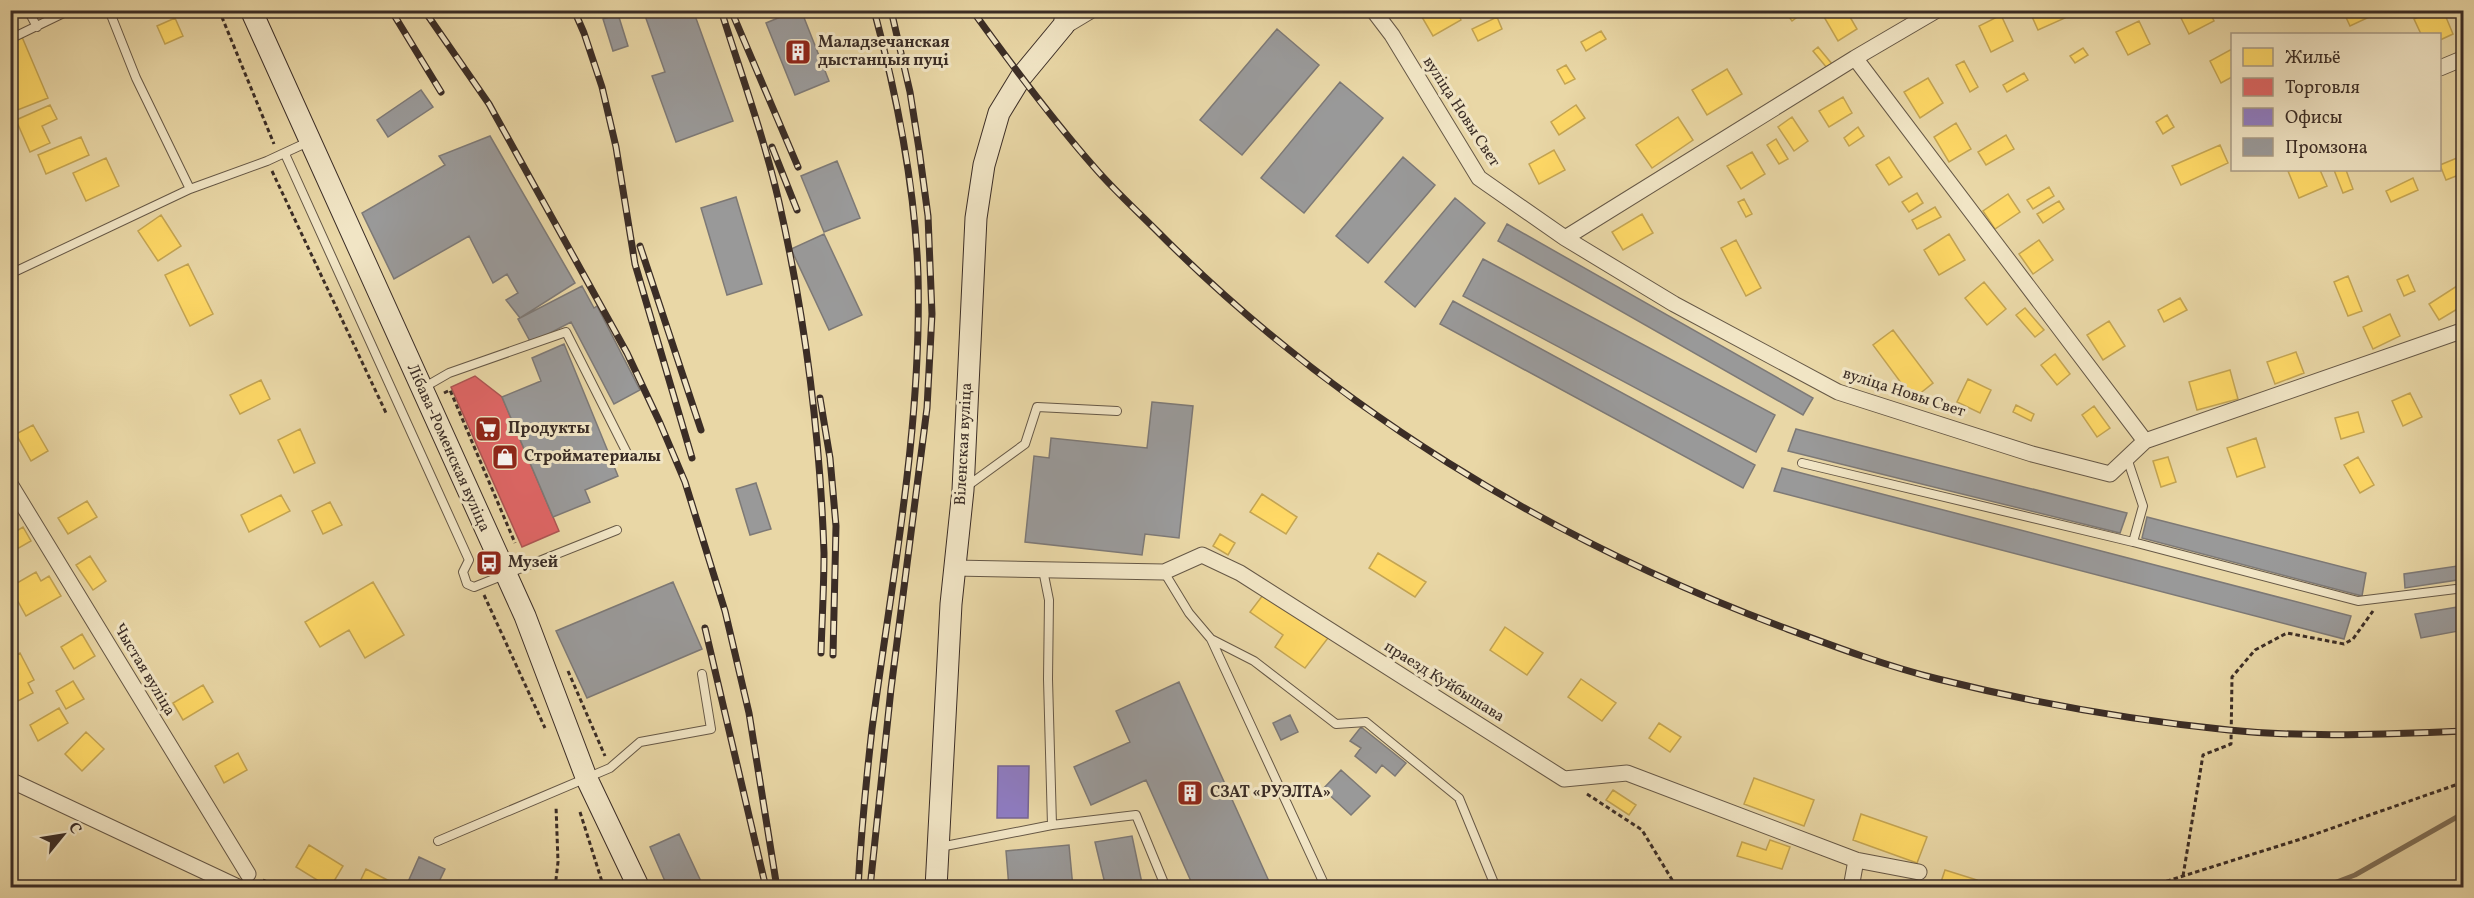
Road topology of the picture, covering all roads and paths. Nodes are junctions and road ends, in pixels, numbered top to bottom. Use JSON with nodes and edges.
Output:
{"nodes":[{"id":1,"x":28,"y":10,"type":"edge"},
{"id":2,"x":70,"y":10,"type":"edge"},
{"id":3,"x":109,"y":10,"type":"edge"},
{"id":4,"x":251,"y":10,"type":"edge"},
{"id":5,"x":1089,"y":10,"type":"edge"},
{"id":6,"x":1373,"y":10,"type":"edge"},
{"id":7,"x":1937,"y":10,"type":"edge"},
{"id":8,"x":1065,"y":18,"type":"edge"},
{"id":9,"x":37,"y":27,"type":"junction"},
{"id":10,"x":10,"y":39,"type":"edge"},
{"id":11,"x":1855,"y":58,"type":"junction"},
{"id":12,"x":2463,"y":58,"type":"edge"},
{"id":13,"x":2441,"y":67,"type":"edge"},
{"id":14,"x":310,"y":141,"type":"junction"},
{"id":15,"x":285,"y":154,"type":"junction"},
{"id":16,"x":190,"y":189,"type":"junction"},
{"id":17,"x":1565,"y":238,"type":"junction"},
{"id":18,"x":10,"y":274,"type":"edge"},
{"id":19,"x":2463,"y":330,"type":"edge"},
{"id":20,"x":421,"y":388,"type":"junction"},
{"id":21,"x":1117,"y":411,"type":"dead end"},
{"id":22,"x":2145,"y":441,"type":"junction"},
{"id":23,"x":629,"y":457,"type":"dead end"},
{"id":24,"x":2127,"y":458,"type":"junction"},
{"id":25,"x":1802,"y":463,"type":"dead end"},
{"id":26,"x":10,"y":484,"type":"edge"},
{"id":27,"x":963,"y":490,"type":"junction"},
{"id":28,"x":616,"y":530,"type":"dead end"},
{"id":29,"x":2133,"y":542,"type":"junction"},
{"id":30,"x":954,"y":568,"type":"junction"},
{"id":31,"x":1044,"y":570,"type":"junction"},
{"id":32,"x":1164,"y":572,"type":"junction"},
{"id":33,"x":506,"y":575,"type":"junction"},
{"id":34,"x":2463,"y":588,"type":"edge"},
{"id":35,"x":2382,"y":599,"type":"junction"},
{"id":36,"x":1211,"y":639,"type":"junction"},
{"id":37,"x":702,"y":674,"type":"dead end"},
{"id":38,"x":586,"y":777,"type":"junction"},
{"id":39,"x":1564,"y":779,"type":"junction"},
{"id":40,"x":10,"y":780,"type":"edge"},
{"id":41,"x":2463,"y":782,"type":"edge"},
{"id":42,"x":556,"y":791,"type":"junction"},
{"id":43,"x":1052,"y":825,"type":"junction"},
{"id":44,"x":438,"y":841,"type":"dead end"},
{"id":45,"x":939,"y":848,"type":"junction"},
{"id":46,"x":1856,"y":860,"type":"junction"},
{"id":47,"x":1919,"y":872,"type":"dead end"},
{"id":48,"x":2183,"y":876,"type":"junction"},
{"id":49,"x":244,"y":881,"type":"edge"},
{"id":50,"x":555,"y":888,"type":"edge"},
{"id":51,"x":639,"y":888,"type":"edge"},
{"id":52,"x":936,"y":888,"type":"edge"},
{"id":53,"x":1166,"y":888,"type":"edge"},
{"id":54,"x":1326,"y":888,"type":"edge"},
{"id":55,"x":1496,"y":888,"type":"edge"},
{"id":56,"x":1677,"y":888,"type":"edge"},
{"id":57,"x":1851,"y":888,"type":"edge"},
{"id":58,"x":2145,"y":888,"type":"edge"}],
"edges":[{"from":1,"to":9,"type":"lane"},
{"from":2,"to":9,"type":"lane"},
{"from":3,"to":16,"type":"lane"},
{"from":4,"to":14,"type":"main road","name":"Лібава-Роменская вуліца"},
{"from":5,"to":8,"type":"street"},
{"from":6,"to":17,"type":"street","name":"вуліца Новы Свет"},
{"from":7,"to":11,"type":"street"},
{"from":8,"to":27,"type":"main road","name":"Віленская вуліца"},
{"from":9,"to":10,"type":"lane"},
{"from":11,"to":17,"type":"street"},
{"from":11,"to":22,"type":"street"},
{"from":12,"to":13,"type":"street"},
{"from":14,"to":15,"type":"lane"},
{"from":14,"to":20,"type":"main road","name":"Лібава-Роменская вуліца"},
{"from":15,"to":16,"type":"lane"},
{"from":15,"to":33,"type":"lane"},
{"from":16,"to":18,"type":"lane"},
{"from":17,"to":24,"type":"street","name":"вуліца Новы Свет"},
{"from":19,"to":22,"type":"street","name":"вуліца Новы Свет"},
{"from":20,"to":23,"type":"lane"},
{"from":20,"to":33,"type":"main road","name":"Лібава-Роменская вуліца"},
{"from":21,"to":27,"type":"lane"},
{"from":22,"to":24,"type":"street","name":"вуліца Новы Свет"},
{"from":24,"to":29,"type":"lane"},
{"from":25,"to":29,"type":"lane"},
{"from":26,"to":49,"type":"street","name":"Чыстая вуліца"},
{"from":27,"to":30,"type":"main road","name":"Віленская вуліца"},
{"from":28,"to":33,"type":"lane"},
{"from":29,"to":35,"type":"lane"},
{"from":30,"to":31,"type":"street","name":"праезд Куйбышава"},
{"from":30,"to":45,"type":"main road","name":"Віленская вуліца"},
{"from":31,"to":32,"type":"street","name":"праезд Куйбышава"},
{"from":31,"to":43,"type":"lane"},
{"from":32,"to":36,"type":"lane"},
{"from":32,"to":39,"type":"street","name":"праезд Куйбышава"},
{"from":33,"to":38,"type":"main road","name":"Лібава-Роменская вуліца"},
{"from":34,"to":35,"type":"lane"},
{"from":35,"to":48,"type":"path"},
{"from":36,"to":54,"type":"lane"},
{"from":36,"to":55,"type":"lane"},
{"from":37,"to":38,"type":"lane"},
{"from":38,"to":42,"type":"lane"},
{"from":38,"to":51,"type":"main road","name":"Лібава-Роменская вуліца"},
{"from":39,"to":46,"type":"street"},
{"from":39,"to":56,"type":"path"},
{"from":40,"to":49,"type":"street"},
{"from":41,"to":48,"type":"path"},
{"from":42,"to":44,"type":"lane"},
{"from":42,"to":50,"type":"path"},
{"from":43,"to":45,"type":"lane"},
{"from":43,"to":53,"type":"lane"},
{"from":45,"to":52,"type":"main road","name":"Віленская вуліца"},
{"from":46,"to":47,"type":"street"},
{"from":46,"to":57,"type":"street"},
{"from":48,"to":58,"type":"path"}]}
